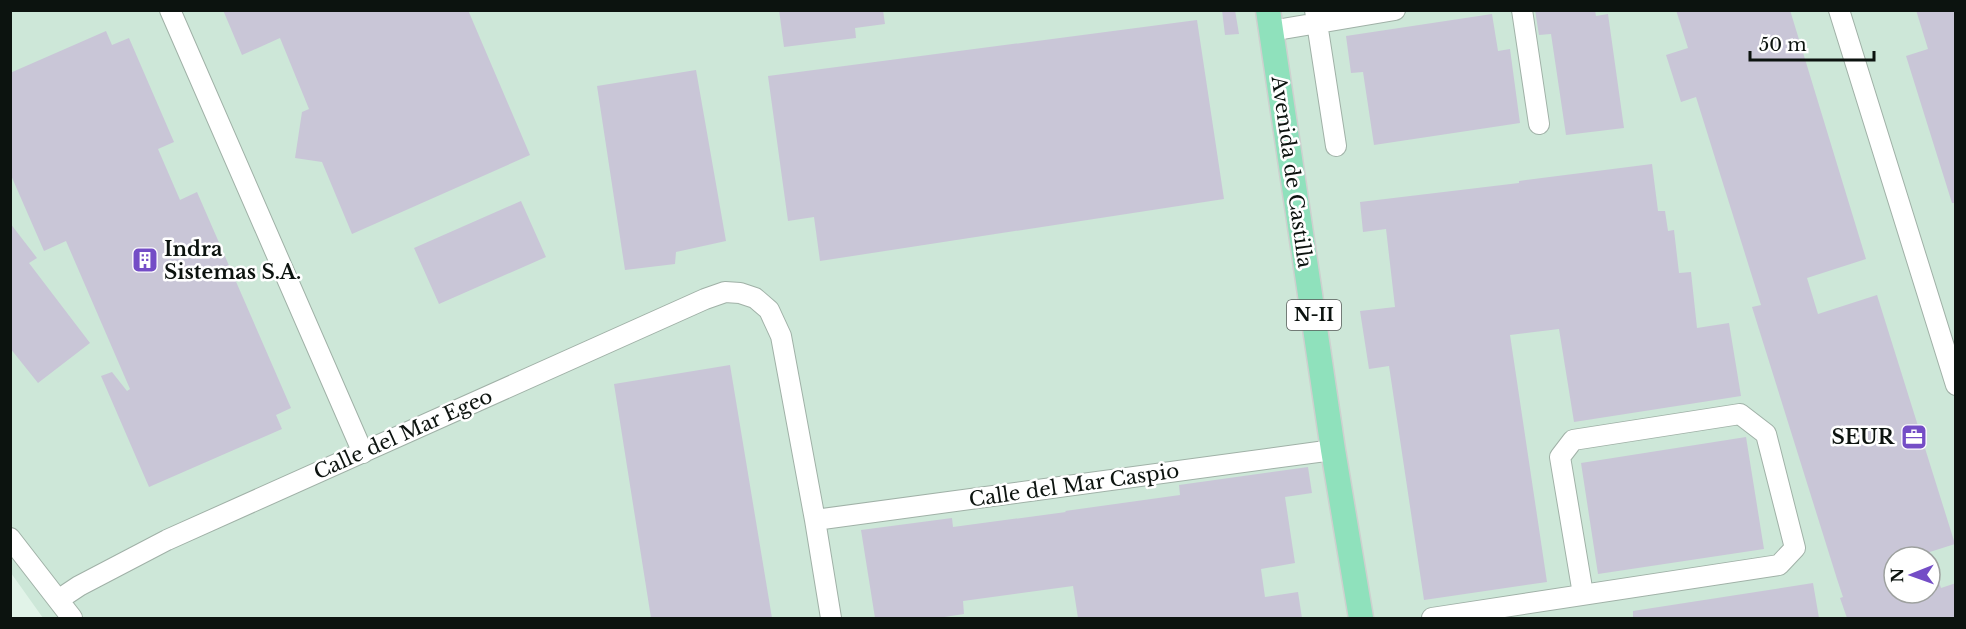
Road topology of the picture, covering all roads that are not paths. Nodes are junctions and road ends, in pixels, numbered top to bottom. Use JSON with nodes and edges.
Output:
{"nodes":[{"id":1,"x":170,"y":10,"type":"edge"},
{"id":2,"x":1395,"y":10,"type":"edge"},
{"id":3,"x":1522,"y":10,"type":"edge"},
{"id":4,"x":1839,"y":10,"type":"edge"},
{"id":5,"x":1316,"y":18,"type":"edge"},
{"id":6,"x":1270,"y":21,"type":"edge"},
{"id":7,"x":1539,"y":124,"type":"dead end"},
{"id":8,"x":1336,"y":146,"type":"dead end"},
{"id":9,"x":1956,"y":385,"type":"edge"},
{"id":10,"x":1333,"y":450,"type":"junction"},
{"id":11,"x":363,"y":453,"type":"junction"},
{"id":12,"x":814,"y":520,"type":"junction"},
{"id":13,"x":10,"y":538,"type":"edge"},
{"id":14,"x":1583,"y":594,"type":"junction"},
{"id":15,"x":58,"y":600,"type":"junction"},
{"id":16,"x":72,"y":618,"type":"edge"},
{"id":17,"x":831,"y":618,"type":"edge"},
{"id":18,"x":1361,"y":618,"type":"edge"},
{"id":19,"x":1432,"y":618,"type":"edge"}],
"edges":[{"from":1,"to":11,"type":"street"},
{"from":2,"to":5,"type":"street"},
{"from":3,"to":7,"type":"street"},
{"from":4,"to":9,"type":"street"},
{"from":5,"to":6,"type":"street"},
{"from":5,"to":8,"type":"street"},
{"from":6,"to":10,"type":"main road","name":"Avenida de Castilla","number":"N-II"},
{"from":10,"to":12,"type":"street","name":"Calle del Mar Caspio"},
{"from":10,"to":18,"type":"main road","name":"Avenida de Castilla","number":"N-II"},
{"from":11,"to":12,"type":"street","name":"Calle del Mar Egeo"},
{"from":11,"to":15,"type":"street","name":"Calle del Mar Egeo"},
{"from":12,"to":17,"type":"street"},
{"from":13,"to":15,"type":"street"},
{"from":14,"to":14,"type":"street"},
{"from":14,"to":19,"type":"street"},
{"from":15,"to":16,"type":"street"}]}
